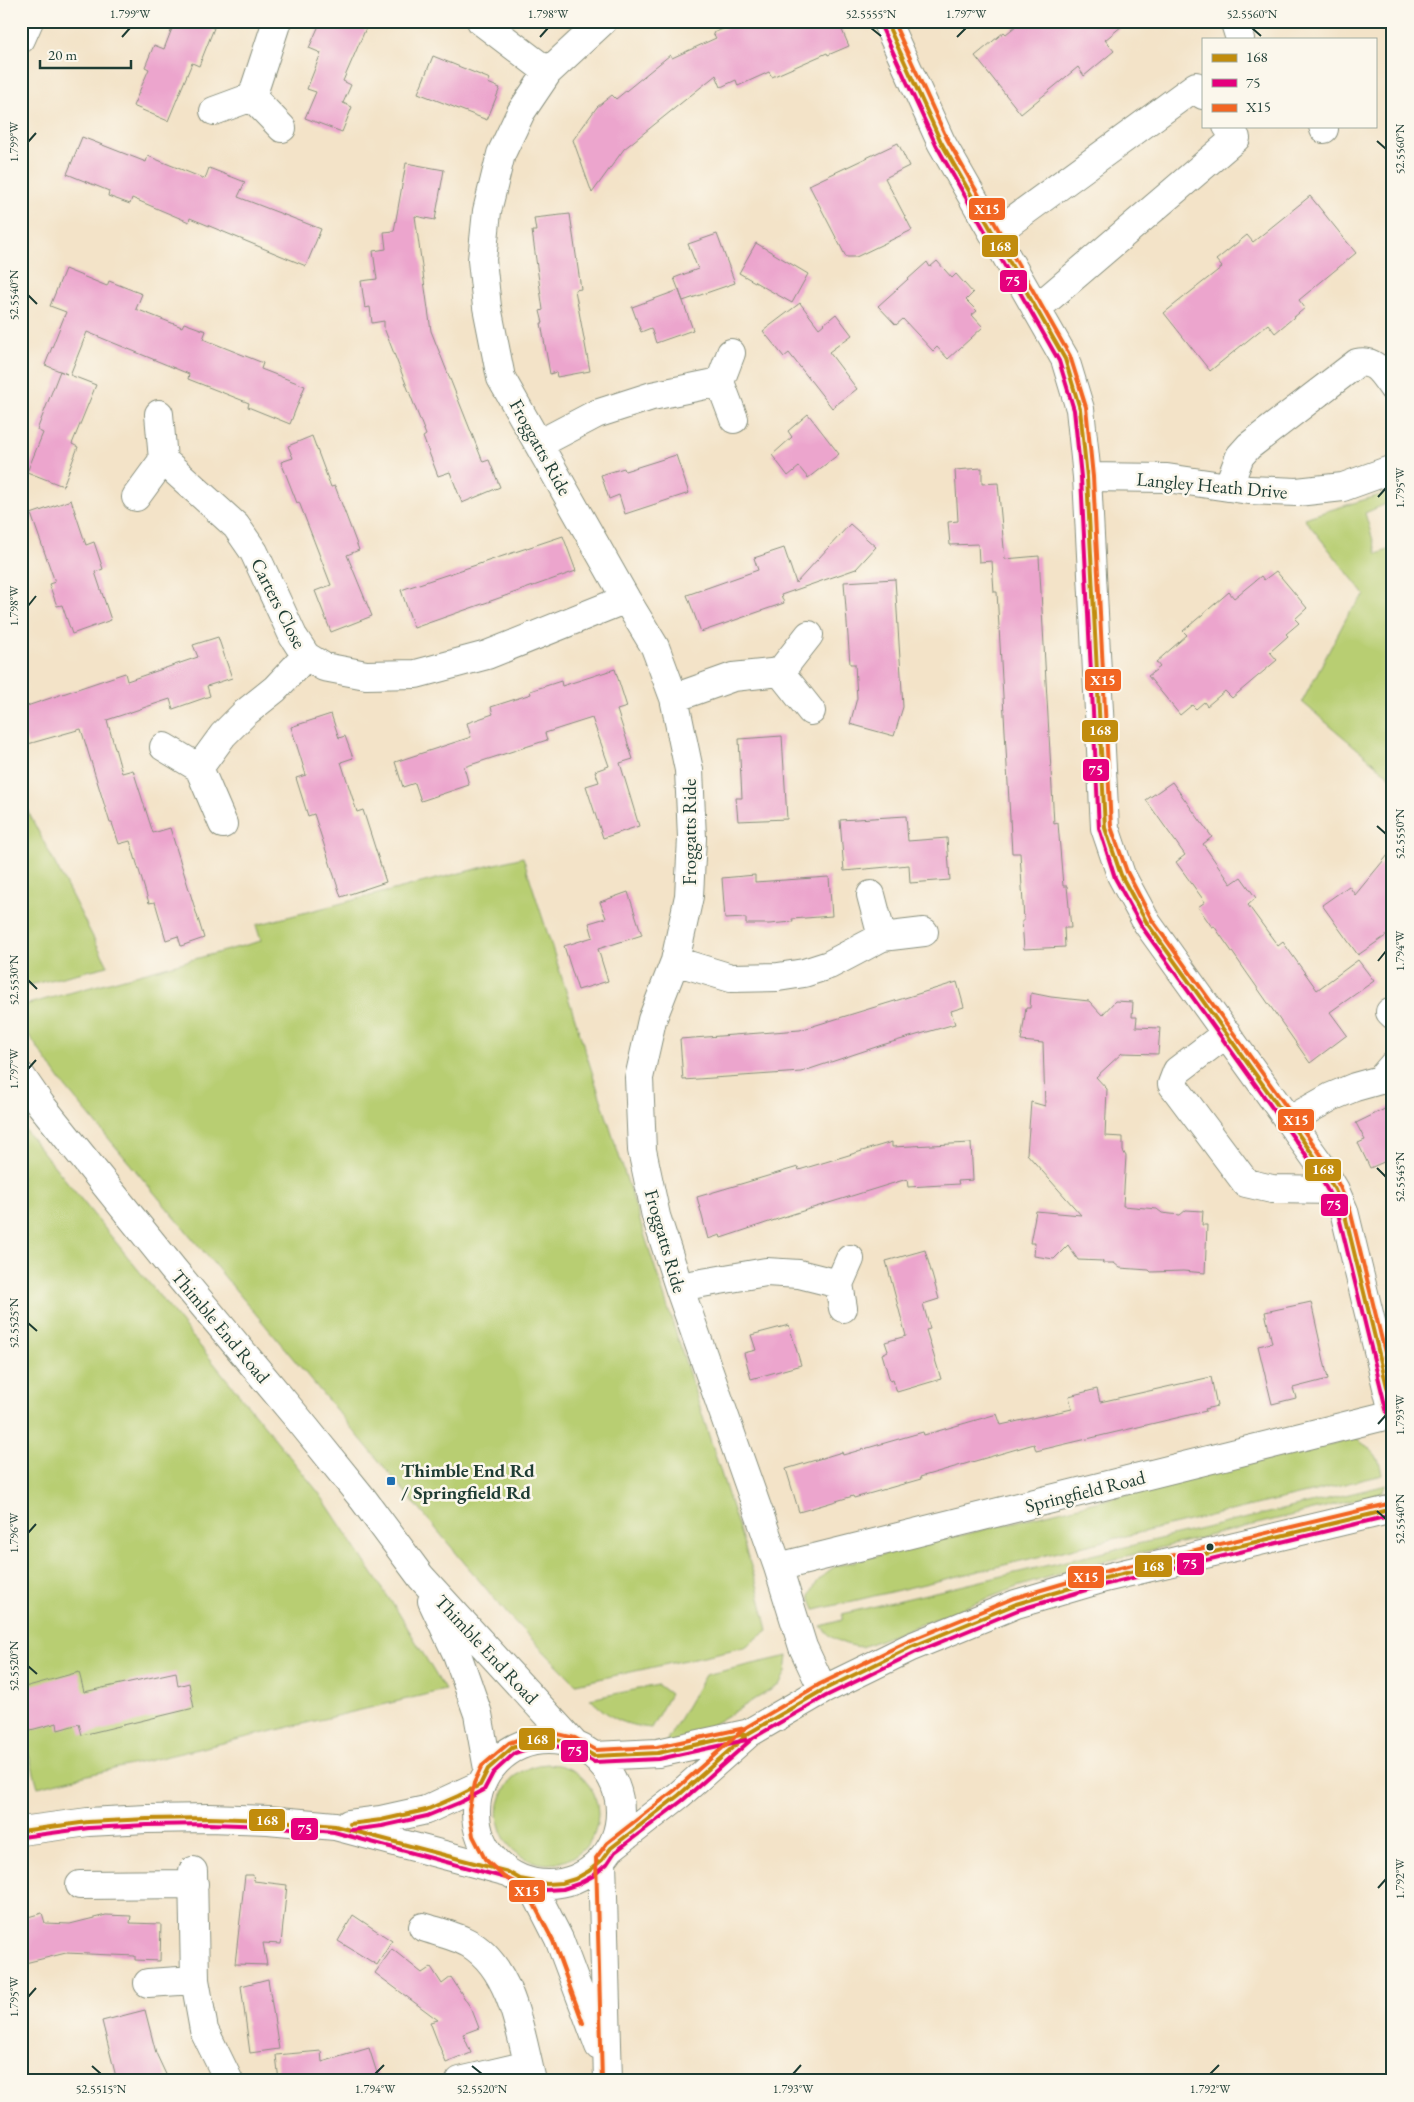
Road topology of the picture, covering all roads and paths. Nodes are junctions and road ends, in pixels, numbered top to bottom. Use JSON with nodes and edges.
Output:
{"nodes":[{"id":1,"x":29,"y":21,"type":"edge"},
{"id":2,"x":277,"y":21,"type":"edge"},
{"id":3,"x":481,"y":21,"type":"edge"},
{"id":4,"x":603,"y":21,"type":"edge"},
{"id":5,"x":886,"y":21,"type":"edge"},
{"id":6,"x":1236,"y":21,"type":"edge"},
{"id":7,"x":1240,"y":38,"type":"edge"},
{"id":8,"x":21,"y":39,"type":"edge"},
{"id":9,"x":548,"y":72,"type":"junction"},
{"id":10,"x":1202,"y":94,"type":"edge"},
{"id":11,"x":252,"y":98,"type":"junction"},
{"id":12,"x":214,"y":112,"type":"dead end"},
{"id":13,"x":282,"y":128,"type":"dead end"},
{"id":14,"x":1228,"y":128,"type":"edge"},
{"id":15,"x":994,"y":234,"type":"junction"},
{"id":16,"x":1036,"y":309,"type":"junction"},
{"id":17,"x":731,"y":353,"type":"dead end"},
{"id":18,"x":720,"y":382,"type":"junction"},
{"id":19,"x":1393,"y":388,"type":"edge"},
{"id":20,"x":159,"y":414,"type":"dead end"},
{"id":21,"x":734,"y":419,"type":"dead end"},
{"id":22,"x":539,"y":444,"type":"junction"},
{"id":23,"x":163,"y":460,"type":"junction"},
{"id":24,"x":1393,"y":469,"type":"edge"},
{"id":25,"x":1088,"y":477,"type":"junction"},
{"id":26,"x":1228,"y":487,"type":"junction"},
{"id":27,"x":136,"y":497,"type":"dead end"},
{"id":28,"x":626,"y":599,"type":"junction"},
{"id":29,"x":809,"y":635,"type":"dead end"},
{"id":30,"x":306,"y":656,"type":"junction"},
{"id":31,"x":780,"y":672,"type":"junction"},
{"id":32,"x":674,"y":698,"type":"junction"},
{"id":33,"x":811,"y":711,"type":"dead end"},
{"id":34,"x":164,"y":747,"type":"dead end"},
{"id":35,"x":199,"y":768,"type":"junction"},
{"id":36,"x":223,"y":824,"type":"dead end"},
{"id":37,"x":871,"y":895,"type":"dead end"},
{"id":38,"x":924,"y":932,"type":"dead end"},
{"id":39,"x":882,"y":937,"type":"junction"},
{"id":40,"x":675,"y":961,"type":"junction"},
{"id":41,"x":1228,"y":1033,"type":"junction"},
{"id":42,"x":1393,"y":1065,"type":"edge"},
{"id":43,"x":21,"y":1076,"type":"edge"},
{"id":44,"x":1290,"y":1120,"type":"junction"},
{"id":45,"x":1335,"y":1190,"type":"junction"},
{"id":46,"x":850,"y":1259,"type":"dead end"},
{"id":47,"x":679,"y":1287,"type":"junction"},
{"id":48,"x":1393,"y":1413,"type":"edge"},
{"id":49,"x":1393,"y":1509,"type":"edge"},
{"id":50,"x":778,"y":1567,"type":"junction"},
{"id":51,"x":421,"y":1577,"type":"junction"},
{"id":52,"x":823,"y":1690,"type":"junction"},
{"id":53,"x":748,"y":1733,"type":"junction"},
{"id":54,"x":584,"y":1750,"type":"junction"},
{"id":55,"x":484,"y":1777,"type":"junction"},
{"id":56,"x":24,"y":1823,"type":"edge"},
{"id":57,"x":335,"y":1826,"type":"junction"},
{"id":58,"x":606,"y":1854,"type":"junction"},
{"id":59,"x":519,"y":1877,"type":"junction"},
{"id":60,"x":80,"y":1885,"type":"dead end"},
{"id":61,"x":423,"y":1927,"type":"dead end"},
{"id":62,"x":195,"y":1980,"type":"junction"},
{"id":63,"x":148,"y":1983,"type":"dead end"},
{"id":64,"x":530,"y":2073,"type":"edge"},
{"id":65,"x":608,"y":2074,"type":"edge"},
{"id":66,"x":229,"y":2081,"type":"edge"},
{"id":67,"x":460,"y":2081,"type":"edge"}],
"edges":[{"from":1,"to":8,"type":"street"},
{"from":2,"to":11,"type":"street"},
{"from":3,"to":9,"type":"street"},
{"from":4,"to":9,"type":"street","name":"Froggatts Ride"},
{"from":5,"to":15,"type":"street"},
{"from":6,"to":7,"type":"street"},
{"from":9,"to":22,"type":"street","name":"Froggatts Ride"},
{"from":10,"to":15,"type":"street"},
{"from":11,"to":12,"type":"street"},
{"from":11,"to":13,"type":"street"},
{"from":14,"to":16,"type":"street"},
{"from":15,"to":16,"type":"street"},
{"from":16,"to":25,"type":"street"},
{"from":17,"to":18,"type":"street"},
{"from":18,"to":21,"type":"street"},
{"from":18,"to":22,"type":"street"},
{"from":19,"to":26,"type":"street"},
{"from":20,"to":23,"type":"street"},
{"from":22,"to":28,"type":"street","name":"Froggatts Ride"},
{"from":23,"to":27,"type":"street"},
{"from":23,"to":30,"type":"street","name":"Carters Close"},
{"from":24,"to":26,"type":"street","name":"Langley Heath Drive"},
{"from":25,"to":26,"type":"street","name":"Langley Heath Drive"},
{"from":25,"to":41,"type":"street"},
{"from":28,"to":30,"type":"street","name":"Carters Close"},
{"from":28,"to":32,"type":"street","name":"Froggatts Ride"},
{"from":29,"to":31,"type":"street"},
{"from":30,"to":35,"type":"street"},
{"from":31,"to":32,"type":"street"},
{"from":31,"to":33,"type":"street"},
{"from":32,"to":40,"type":"street","name":"Froggatts Ride"},
{"from":34,"to":35,"type":"street"},
{"from":35,"to":36,"type":"street"},
{"from":37,"to":39,"type":"street"},
{"from":38,"to":39,"type":"street"},
{"from":39,"to":40,"type":"street"},
{"from":40,"to":47,"type":"street","name":"Froggatts Ride"},
{"from":41,"to":44,"type":"street"},
{"from":41,"to":45,"type":"street"},
{"from":42,"to":44,"type":"street"},
{"from":43,"to":51,"type":"street","name":"Thimble End Road"},
{"from":44,"to":45,"type":"street"},
{"from":45,"to":48,"type":"street"},
{"from":46,"to":47,"type":"street"},
{"from":47,"to":50,"type":"street","name":"Froggatts Ride"},
{"from":48,"to":50,"type":"street","name":"Springfield Road"},
{"from":49,"to":52,"type":"street"},
{"from":50,"to":52,"type":"street","name":"Froggatts Ride"},
{"from":51,"to":54,"type":"street","name":"Thimble End Road"},
{"from":51,"to":55,"type":"street","name":"Thimble End Road"},
{"from":52,"to":53,"type":"street"},
{"from":53,"to":54,"type":"street"},
{"from":53,"to":58,"type":"street"},
{"from":54,"to":55,"type":"street"},
{"from":54,"to":58,"type":"street"},
{"from":55,"to":57,"type":"street"},
{"from":55,"to":59,"type":"street"},
{"from":56,"to":57,"type":"street"},
{"from":57,"to":59,"type":"street"},
{"from":58,"to":59,"type":"street"},
{"from":58,"to":65,"type":"street"},
{"from":59,"to":65,"type":"street"},
{"from":60,"to":62,"type":"street"},
{"from":61,"to":64,"type":"street"},
{"from":62,"to":63,"type":"street"},
{"from":62,"to":66,"type":"street"},
{"from":64,"to":67,"type":"street"}]}
